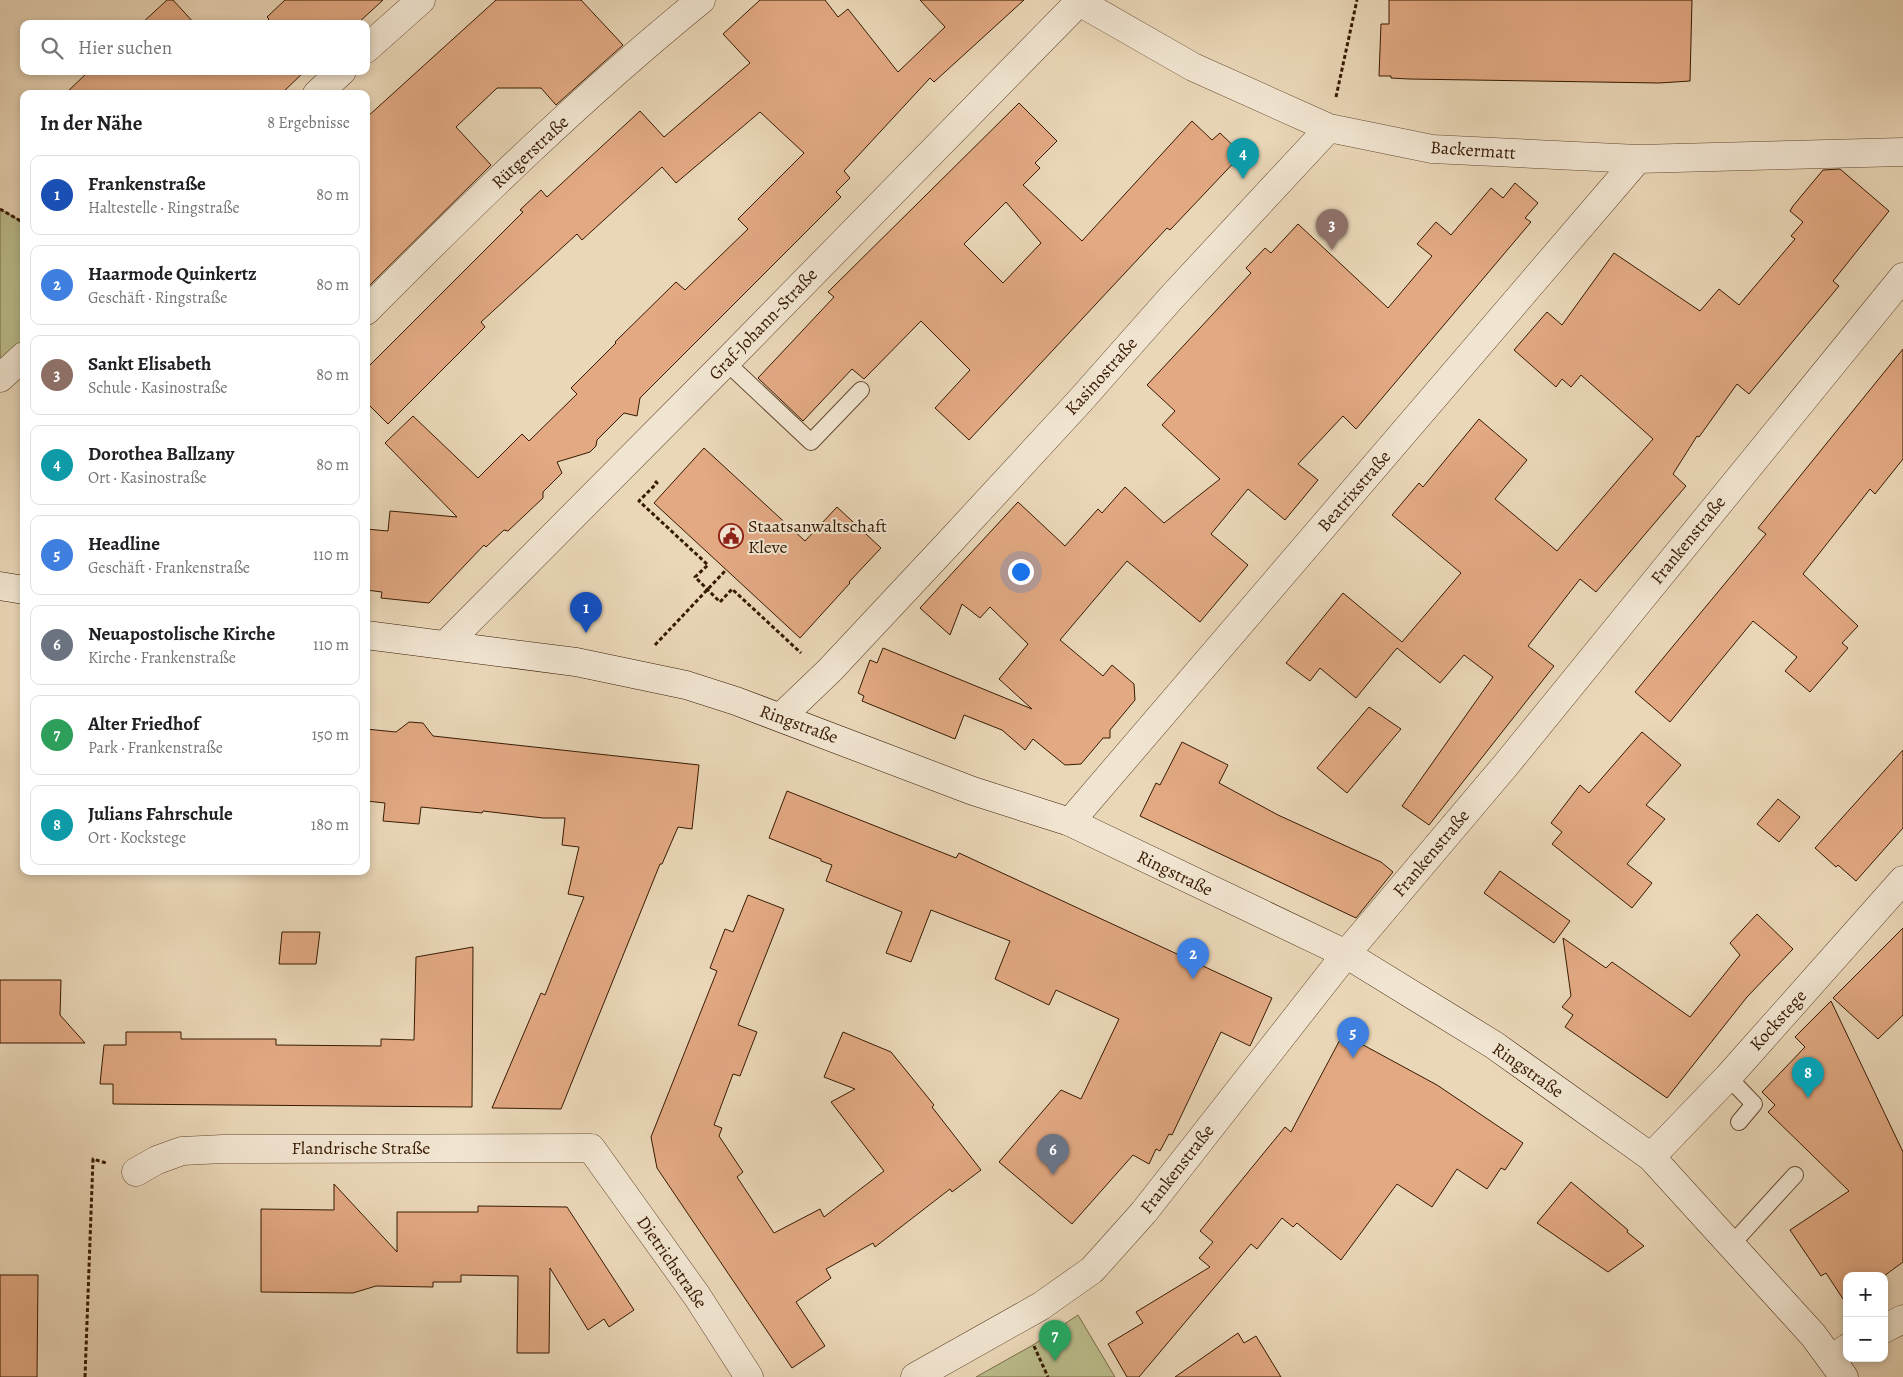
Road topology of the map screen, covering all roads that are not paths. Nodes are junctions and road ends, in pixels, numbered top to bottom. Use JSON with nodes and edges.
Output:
{"nodes":[{"id":1,"x":420,"y":0,"type":"edge"},
{"id":2,"x":701,"y":0,"type":"edge"},
{"id":3,"x":1077,"y":1,"type":"edge"},
{"id":4,"x":370,"y":45,"type":"edge"},
{"id":5,"x":338,"y":75,"type":"edge"},
{"id":6,"x":321,"y":90,"type":"edge"},
{"id":7,"x":1329,"y":128,"type":"junction"},
{"id":8,"x":1903,"y":152,"type":"edge"},
{"id":9,"x":1638,"y":159,"type":"junction"},
{"id":10,"x":1903,"y":277,"type":"edge"},
{"id":11,"x":370,"y":307,"type":"edge"},
{"id":12,"x":20,"y":360,"type":"edge"},
{"id":13,"x":726,"y":362,"type":"junction"},
{"id":14,"x":0,"y":378,"type":"edge"},
{"id":15,"x":861,"y":390,"type":"dead end"},
{"id":16,"x":0,"y":586,"type":"edge"},
{"id":17,"x":20,"y":589,"type":"edge"},
{"id":18,"x":370,"y":635,"type":"edge"},
{"id":19,"x":446,"y":644,"type":"junction"},
{"id":20,"x":781,"y":717,"type":"junction"},
{"id":21,"x":1070,"y":822,"type":"junction"},
{"id":22,"x":1903,"y":880,"type":"edge"},
{"id":23,"x":1346,"y":954,"type":"junction"},
{"id":24,"x":1728,"y":1077,"type":"junction"},
{"id":25,"x":1739,"y":1122,"type":"dead end"},
{"id":26,"x":591,"y":1148,"type":"joint"},
{"id":27,"x":1651,"y":1157,"type":"junction"},
{"id":28,"x":136,"y":1172,"type":"dead end"},
{"id":29,"x":1795,"y":1175,"type":"dead end"},
{"id":30,"x":1732,"y":1244,"type":"junction"},
{"id":31,"x":1903,"y":1319,"type":"edge"},
{"id":32,"x":1888,"y":1327,"type":"edge"},
{"id":33,"x":1841,"y":1362,"type":"edge"},
{"id":34,"x":749,"y":1377,"type":"edge"},
{"id":35,"x":915,"y":1377,"type":"edge"}],
"edges":[{"from":1,"to":4,"type":"street"},
{"from":2,"to":11,"type":"street","name":"Rütgerstraße"},
{"from":3,"to":7,"type":"street","name":"Backermatt"},
{"from":3,"to":13,"type":"street","name":"Graf-Johann-Straße"},
{"from":5,"to":6,"type":"street"},
{"from":7,"to":9,"type":"street","name":"Backermatt"},
{"from":7,"to":20,"type":"street","name":"Kasinostraße"},
{"from":8,"to":9,"type":"street","name":"Backermatt"},
{"from":9,"to":21,"type":"street","name":"Beatrixstraße"},
{"from":10,"to":23,"type":"street","name":"Frankenstraße"},
{"from":12,"to":14,"type":"street"},
{"from":13,"to":15,"type":"lane"},
{"from":13,"to":19,"type":"street","name":"Graf-Johann-Straße"},
{"from":16,"to":17,"type":"street"},
{"from":18,"to":19,"type":"street","name":"Ringstraße"},
{"from":19,"to":20,"type":"street","name":"Ringstraße"},
{"from":20,"to":21,"type":"street","name":"Ringstraße"},
{"from":21,"to":23,"type":"street","name":"Ringstraße"},
{"from":22,"to":24,"type":"street","name":"Kockstege"},
{"from":23,"to":27,"type":"street","name":"Ringstraße"},
{"from":23,"to":35,"type":"street","name":"Frankenstraße"},
{"from":24,"to":25,"type":"lane"},
{"from":24,"to":27,"type":"street","name":"Kockstege"},
{"from":26,"to":28,"type":"street","name":"Flandrische Straße"},
{"from":26,"to":34,"type":"street","name":"Dietrichstraße"},
{"from":27,"to":30,"type":"street","name":"Ringstraße"},
{"from":29,"to":30,"type":"lane"},
{"from":30,"to":33,"type":"street","name":"Ringstraße"},
{"from":31,"to":32,"type":"street"}]}
